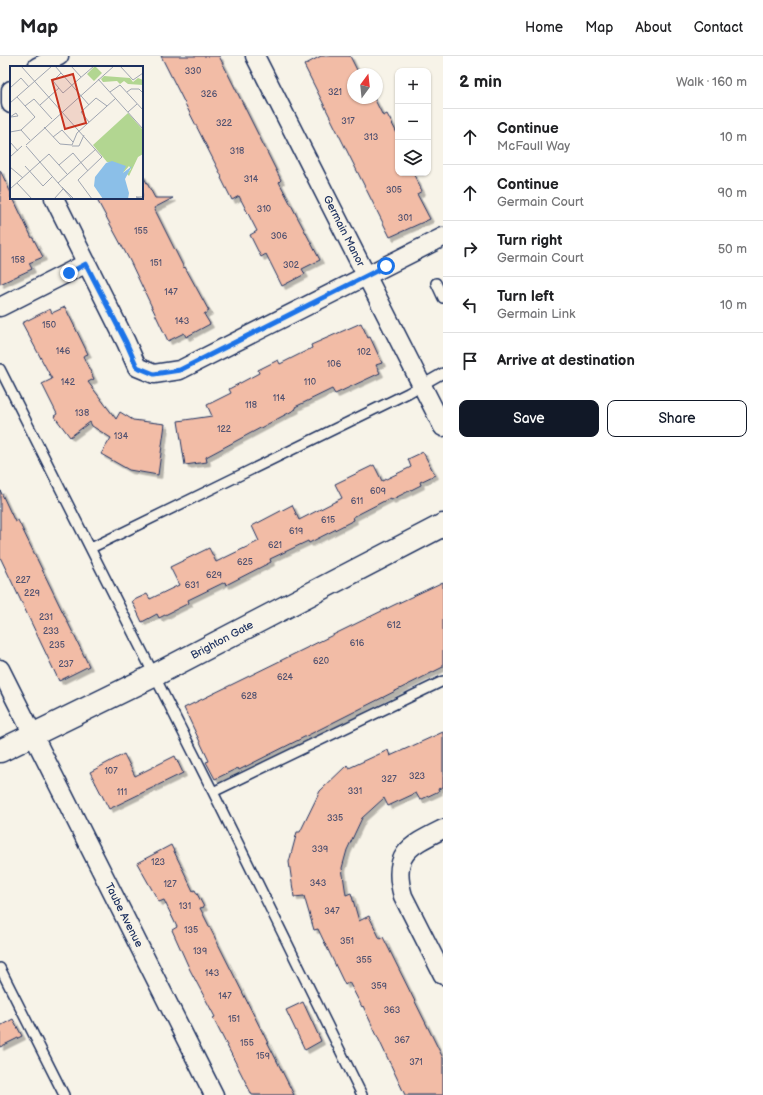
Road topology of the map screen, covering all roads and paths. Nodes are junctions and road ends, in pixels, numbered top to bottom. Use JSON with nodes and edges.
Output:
{"nodes":[{"id":1,"x":59,"y":56,"type":"edge"},
{"id":2,"x":255,"y":56,"type":"edge"},
{"id":3,"x":39,"y":66,"type":"edge"},
{"id":4,"x":54,"y":199,"type":"edge"},
{"id":5,"x":443,"y":237,"type":"edge"},
{"id":6,"x":86,"y":264,"type":"junction"},
{"id":7,"x":367,"y":276,"type":"junction"},
{"id":8,"x":436,"y":284,"type":"dead end"},
{"id":9,"x":443,"y":298,"type":"edge"},
{"id":10,"x":0,"y":307,"type":"edge"},
{"id":11,"x":0,"y":369,"type":"edge"},
{"id":12,"x":443,"y":373,"type":"edge"},
{"id":13,"x":421,"y":384,"type":"junction"},
{"id":14,"x":443,"y":427,"type":"edge"},
{"id":15,"x":443,"y":525,"type":"edge"},
{"id":16,"x":91,"y":548,"type":"junction"},
{"id":17,"x":0,"y":669,"type":"edge"},
{"id":18,"x":153,"y":676,"type":"junction"},
{"id":19,"x":443,"y":681,"type":"edge"},
{"id":20,"x":33,"y":736,"type":"junction"},
{"id":21,"x":0,"y":751,"type":"edge"},
{"id":22,"x":212,"y":792,"type":"junction"},
{"id":23,"x":443,"y":829,"type":"edge"},
{"id":24,"x":0,"y":968,"type":"edge"},
{"id":25,"x":443,"y":975,"type":"edge"},
{"id":26,"x":64,"y":1095,"type":"edge"},
{"id":27,"x":214,"y":1095,"type":"edge"},
{"id":28,"x":362,"y":1095,"type":"edge"}],
"edges":[{"from":1,"to":3,"type":"street"},
{"from":2,"to":7,"type":"street","name":"Germain Manor"},
{"from":4,"to":6,"type":"street"},
{"from":5,"to":7,"type":"street"},
{"from":6,"to":7,"type":"street"},
{"from":6,"to":10,"type":"street"},
{"from":7,"to":13,"type":"street","name":"Germain Manor"},
{"from":8,"to":9,"type":"lane"},
{"from":11,"to":16,"type":"lane"},
{"from":12,"to":13,"type":"lane"},
{"from":13,"to":14,"type":"street","name":"Germain Manor"},
{"from":13,"to":16,"type":"lane"},
{"from":15,"to":18,"type":"street","name":"Brighton Gate"},
{"from":16,"to":18,"type":"lane"},
{"from":17,"to":20,"type":"street","name":"Taube Avenue"},
{"from":18,"to":20,"type":"street","name":"Brighton Gate"},
{"from":18,"to":22,"type":"lane"},
{"from":19,"to":22,"type":"lane"},
{"from":20,"to":21,"type":"street","name":"Brighton Gate"},
{"from":20,"to":27,"type":"street","name":"Taube Avenue"},
{"from":22,"to":28,"type":"lane"},
{"from":23,"to":25,"type":"street"},
{"from":24,"to":26,"type":"lane"}]}
